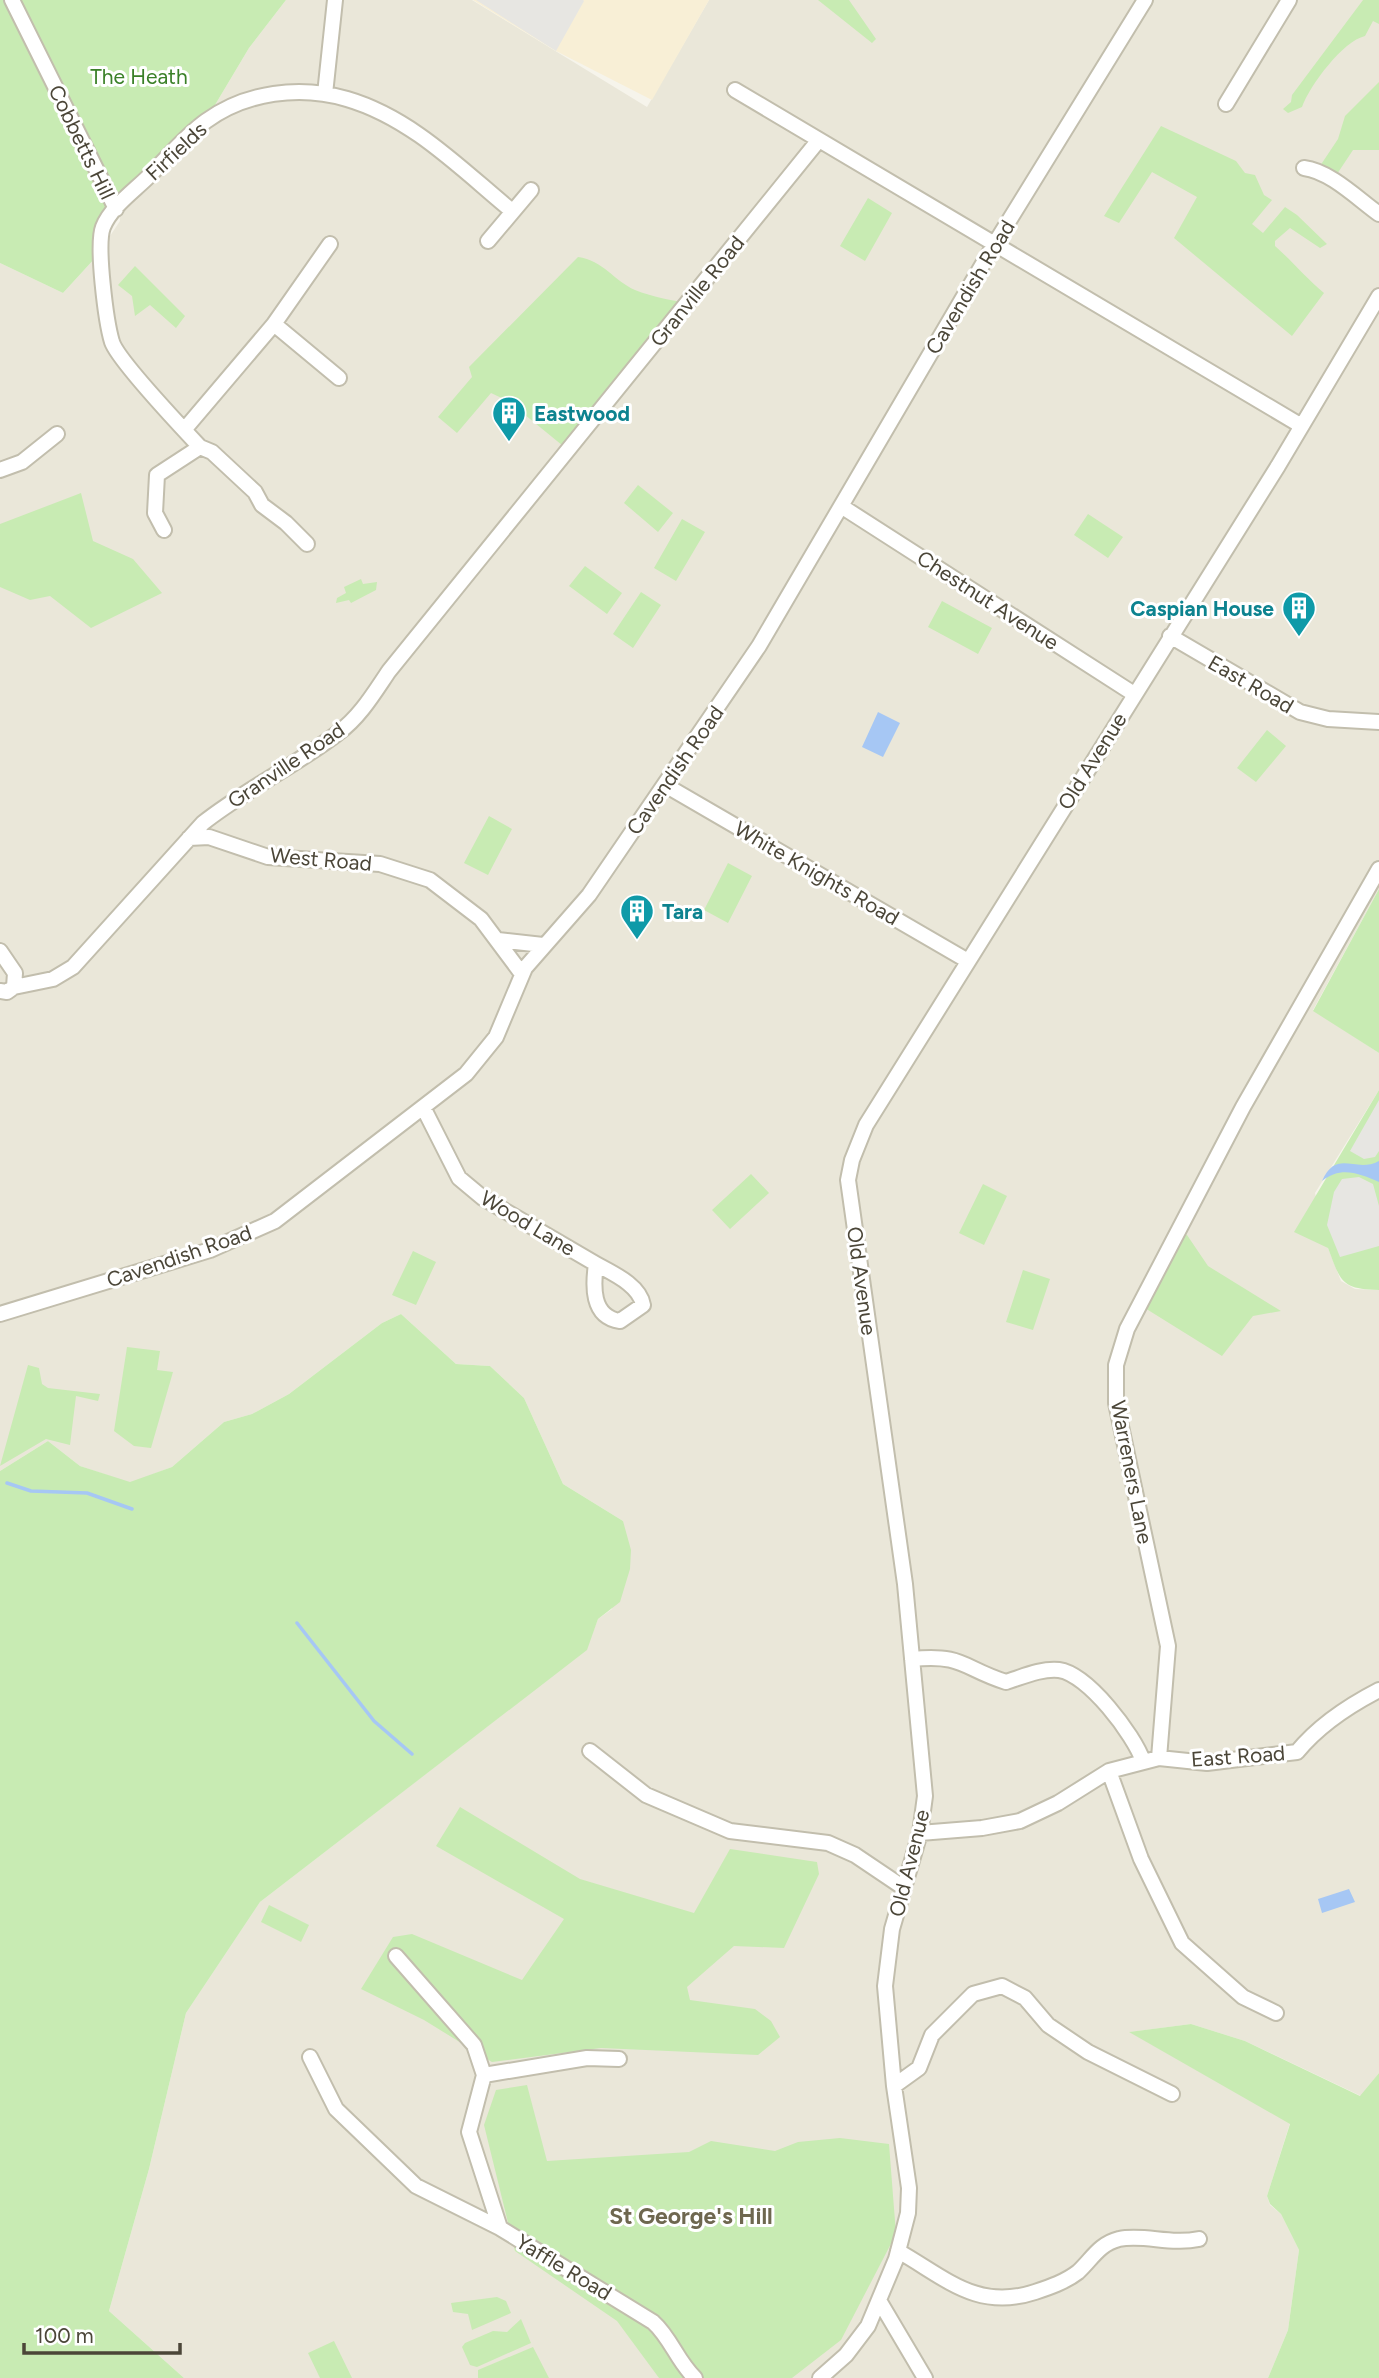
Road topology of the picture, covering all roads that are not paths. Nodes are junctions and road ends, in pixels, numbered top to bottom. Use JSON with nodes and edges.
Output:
{"nodes":[{"id":1,"x":12,"y":0,"type":"edge"},
{"id":2,"x":335,"y":0,"type":"edge"},
{"id":3,"x":1145,"y":0,"type":"edge"},
{"id":4,"x":1289,"y":0,"type":"edge"},
{"id":5,"x":735,"y":90,"type":"dead end"},
{"id":6,"x":325,"y":94,"type":"junction"},
{"id":7,"x":1226,"y":104,"type":"dead end"},
{"id":8,"x":818,"y":141,"type":"junction"},
{"id":9,"x":1304,"y":168,"type":"dead end"},
{"id":10,"x":531,"y":190,"type":"dead end"},
{"id":11,"x":116,"y":209,"type":"junction"},
{"id":12,"x":512,"y":211,"type":"junction"},
{"id":13,"x":1379,"y":214,"type":"edge"},
{"id":14,"x":488,"y":241,"type":"dead end"},
{"id":15,"x":330,"y":244,"type":"dead end"},
{"id":16,"x":994,"y":245,"type":"junction"},
{"id":17,"x":1377,"y":301,"type":"edge"},
{"id":18,"x":274,"y":324,"type":"junction"},
{"id":19,"x":339,"y":378,"type":"dead end"},
{"id":20,"x":1300,"y":425,"type":"junction"},
{"id":21,"x":184,"y":430,"type":"junction"},
{"id":22,"x":57,"y":434,"type":"dead end"},
{"id":23,"x":200,"y":447,"type":"junction"},
{"id":24,"x":0,"y":470,"type":"edge"},
{"id":25,"x":841,"y":506,"type":"junction"},
{"id":26,"x":157,"y":526,"type":"dead end"},
{"id":27,"x":307,"y":544,"type":"dead end"},
{"id":28,"x":1170,"y":636,"type":"junction"},
{"id":29,"x":1134,"y":694,"type":"junction"},
{"id":30,"x":1379,"y":722,"type":"edge"},
{"id":31,"x":665,"y":785,"type":"junction"},
{"id":32,"x":189,"y":838,"type":"junction"},
{"id":33,"x":1379,"y":869,"type":"edge"},
{"id":34,"x":498,"y":940,"type":"junction"},
{"id":35,"x":543,"y":945,"type":"junction"},
{"id":36,"x":0,"y":951,"type":"edge"},
{"id":37,"x":968,"y":961,"type":"junction"},
{"id":38,"x":522,"y":974,"type":"junction"},
{"id":39,"x":15,"y":986,"type":"junction"},
{"id":40,"x":0,"y":991,"type":"edge"},
{"id":41,"x":423,"y":1107,"type":"junction"},
{"id":42,"x":596,"y":1264,"type":"dead end"},
{"id":43,"x":0,"y":1314,"type":"edge"},
{"id":44,"x":912,"y":1659,"type":"junction"},
{"id":45,"x":1379,"y":1690,"type":"edge"},
{"id":46,"x":590,"y":1751,"type":"dead end"},
{"id":47,"x":1159,"y":1758,"type":"junction"},
{"id":48,"x":1143,"y":1761,"type":"junction"},
{"id":49,"x":1109,"y":1771,"type":"junction"},
{"id":50,"x":920,"y":1833,"type":"junction"},
{"id":51,"x":904,"y":1888,"type":"junction"},
{"id":52,"x":396,"y":1956,"type":"dead end"},
{"id":53,"x":1276,"y":2013,"type":"dead end"},
{"id":54,"x":310,"y":2056,"type":"dead end"},
{"id":55,"x":619,"y":2059,"type":"dead end"},
{"id":56,"x":484,"y":2075,"type":"junction"},
{"id":57,"x":894,"y":2086,"type":"junction"},
{"id":58,"x":1172,"y":2094,"type":"dead end"},
{"id":59,"x":500,"y":2228,"type":"junction"},
{"id":60,"x":1199,"y":2239,"type":"dead end"},
{"id":61,"x":898,"y":2251,"type":"junction"},
{"id":62,"x":880,"y":2302,"type":"junction"},
{"id":63,"x":695,"y":2378,"type":"edge"},
{"id":64,"x":820,"y":2378,"type":"edge"},
{"id":65,"x":925,"y":2378,"type":"edge"}],
"edges":[{"from":1,"to":11,"type":"street","name":"Cobbetts Hill"},
{"from":2,"to":6,"type":"street"},
{"from":3,"to":16,"type":"street","name":"Cavendish Road"},
{"from":4,"to":7,"type":"street"},
{"from":5,"to":8,"type":"street"},
{"from":6,"to":11,"type":"street","name":"Firfields"},
{"from":6,"to":12,"type":"street","name":"Firfields"},
{"from":8,"to":16,"type":"street"},
{"from":8,"to":32,"type":"street","name":"Granville Road"},
{"from":9,"to":13,"type":"street"},
{"from":10,"to":12,"type":"street"},
{"from":11,"to":21,"type":"street","name":"Cobbetts Hill"},
{"from":12,"to":14,"type":"street"},
{"from":15,"to":18,"type":"street"},
{"from":16,"to":20,"type":"street"},
{"from":16,"to":25,"type":"street","name":"Cavendish Road"},
{"from":17,"to":20,"type":"street","name":"Old Avenue"},
{"from":18,"to":19,"type":"street"},
{"from":18,"to":21,"type":"street"},
{"from":20,"to":28,"type":"street","name":"Old Avenue"},
{"from":21,"to":23,"type":"street","name":"Cobbetts Hill"},
{"from":22,"to":24,"type":"street"},
{"from":23,"to":26,"type":"street"},
{"from":23,"to":27,"type":"street","name":"Cobbetts Hill"},
{"from":25,"to":29,"type":"street","name":"Chestnut Avenue"},
{"from":25,"to":31,"type":"street","name":"Cavendish Road"},
{"from":28,"to":29,"type":"street","name":"Old Avenue"},
{"from":28,"to":30,"type":"street","name":"East Road"},
{"from":29,"to":37,"type":"street","name":"Old Avenue"},
{"from":31,"to":35,"type":"street","name":"Cavendish Road"},
{"from":31,"to":37,"type":"street","name":"White Knights Road"},
{"from":32,"to":34,"type":"street","name":"West Road"},
{"from":32,"to":39,"type":"street"},
{"from":33,"to":47,"type":"street","name":"Warreners Lane"},
{"from":34,"to":35,"type":"street"},
{"from":34,"to":38,"type":"street","name":"West Road"},
{"from":35,"to":38,"type":"street","name":"Cavendish Road"},
{"from":36,"to":39,"type":"street"},
{"from":37,"to":44,"type":"street","name":"Old Avenue"},
{"from":38,"to":41,"type":"street","name":"Cavendish Road"},
{"from":39,"to":40,"type":"street"},
{"from":41,"to":42,"type":"street","name":"Wood Lane"},
{"from":41,"to":43,"type":"street","name":"Cavendish Road"},
{"from":44,"to":48,"type":"street"},
{"from":44,"to":50,"type":"street","name":"Old Avenue"},
{"from":45,"to":47,"type":"street","name":"East Road"},
{"from":46,"to":51,"type":"street"},
{"from":47,"to":48,"type":"street"},
{"from":48,"to":49,"type":"street"},
{"from":49,"to":50,"type":"street"},
{"from":49,"to":53,"type":"street"},
{"from":50,"to":51,"type":"street","name":"Old Avenue"},
{"from":51,"to":57,"type":"street","name":"Old Avenue"},
{"from":52,"to":56,"type":"street"},
{"from":54,"to":59,"type":"street"},
{"from":55,"to":56,"type":"street"},
{"from":56,"to":59,"type":"street","name":"Yaffle Road"},
{"from":57,"to":58,"type":"street"},
{"from":57,"to":61,"type":"street","name":"Old Avenue"},
{"from":59,"to":63,"type":"street","name":"Yaffle Road"},
{"from":60,"to":61,"type":"street"},
{"from":61,"to":62,"type":"street","name":"Old Avenue"},
{"from":62,"to":64,"type":"street","name":"Old Avenue"},
{"from":62,"to":65,"type":"street"}]}
